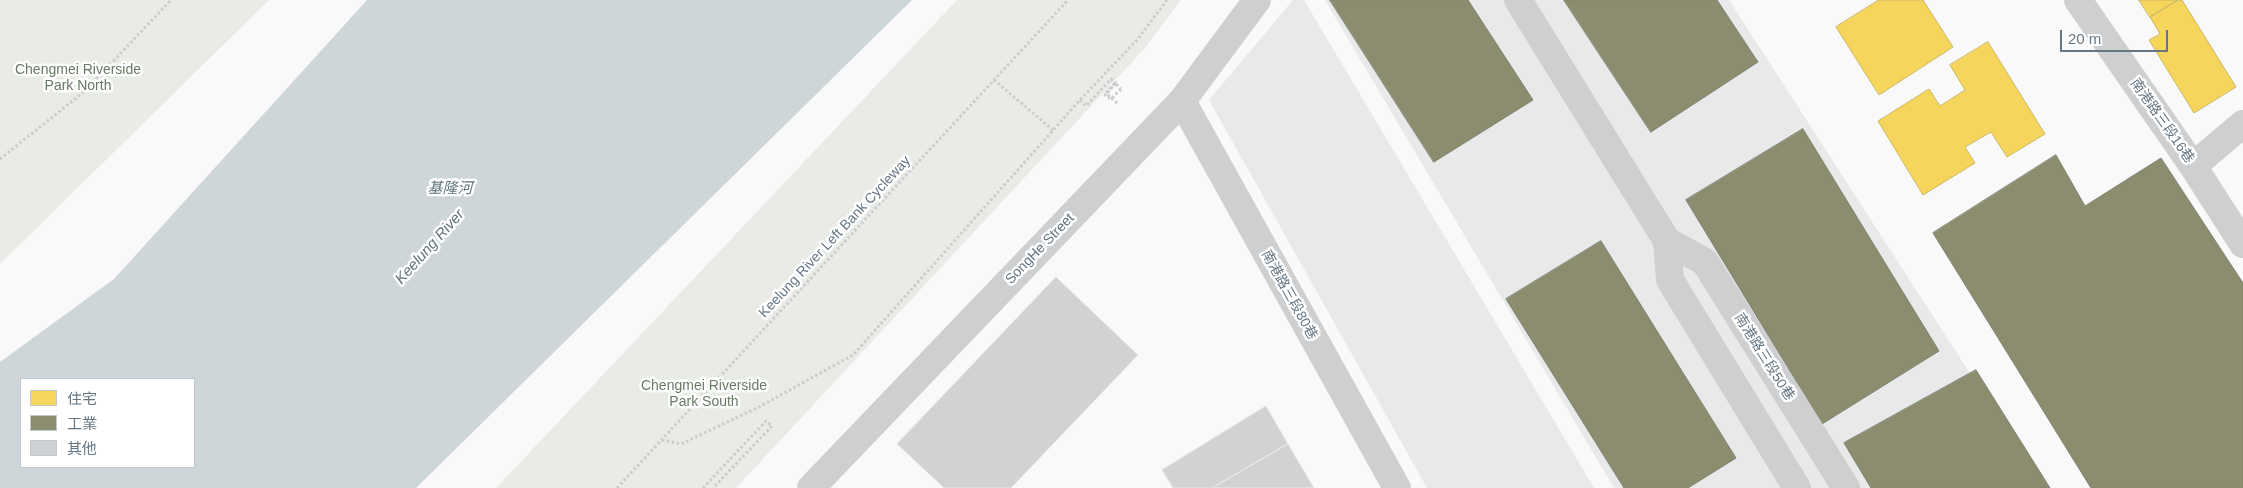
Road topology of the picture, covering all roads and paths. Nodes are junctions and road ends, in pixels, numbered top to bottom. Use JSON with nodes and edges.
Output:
{"nodes":[{"id":1,"x":170,"y":0,"type":"edge"},
{"id":2,"x":1068,"y":0,"type":"edge"},
{"id":3,"x":1167,"y":0,"type":"edge"},
{"id":4,"x":1257,"y":0,"type":"edge"},
{"id":5,"x":1518,"y":0,"type":"edge"},
{"id":6,"x":2078,"y":0,"type":"edge"},
{"id":7,"x":994,"y":80,"type":"junction"},
{"id":8,"x":1080,"y":100,"type":"junction"},
{"id":9,"x":1182,"y":101,"type":"junction"},
{"id":10,"x":1117,"y":103,"type":"dead end"},
{"id":11,"x":2243,"y":124,"type":"edge"},
{"id":12,"x":1053,"y":130,"type":"junction"},
{"id":13,"x":0,"y":159,"type":"edge"},
{"id":14,"x":2194,"y":166,"type":"junction"},
{"id":15,"x":1667,"y":241,"type":"junction"},
{"id":16,"x":2243,"y":244,"type":"edge"},
{"id":17,"x":662,"y":440,"type":"junction"},
{"id":18,"x":617,"y":488,"type":"edge"},
{"id":19,"x":703,"y":488,"type":"edge"},
{"id":20,"x":713,"y":488,"type":"edge"},
{"id":21,"x":811,"y":488,"type":"edge"},
{"id":22,"x":1397,"y":488,"type":"edge"},
{"id":23,"x":1797,"y":488,"type":"edge"},
{"id":24,"x":1846,"y":488,"type":"edge"}],
"edges":[{"from":1,"to":13,"type":"path"},
{"from":2,"to":7,"type":"path","name":"Keelung River Left Bank Cycleway"},
{"from":3,"to":8,"type":"path"},
{"from":4,"to":9,"type":"street","name":"SongHe Street"},
{"from":5,"to":15,"type":"street","name":"南港路三段50巷"},
{"from":6,"to":14,"type":"street","name":"南港路三段16巷"},
{"from":7,"to":12,"type":"path"},
{"from":7,"to":17,"type":"path","name":"Keelung River Left Bank Cycleway"},
{"from":8,"to":10,"type":"path","bridge":true},
{"from":8,"to":12,"type":"path"},
{"from":9,"to":21,"type":"street","name":"SongHe Street"},
{"from":9,"to":22,"type":"street","name":"南港路三段80巷"},
{"from":11,"to":14,"type":"street"},
{"from":12,"to":17,"type":"path"},
{"from":14,"to":16,"type":"street","name":"南港路三段16巷"},
{"from":15,"to":23,"type":"street","name":"南港路三段50巷"},
{"from":15,"to":24,"type":"street","name":"南港路三段50巷"},
{"from":17,"to":18,"type":"path","name":"Keelung River Left Bank Cycleway"},
{"from":19,"to":20,"type":"path"}]}
